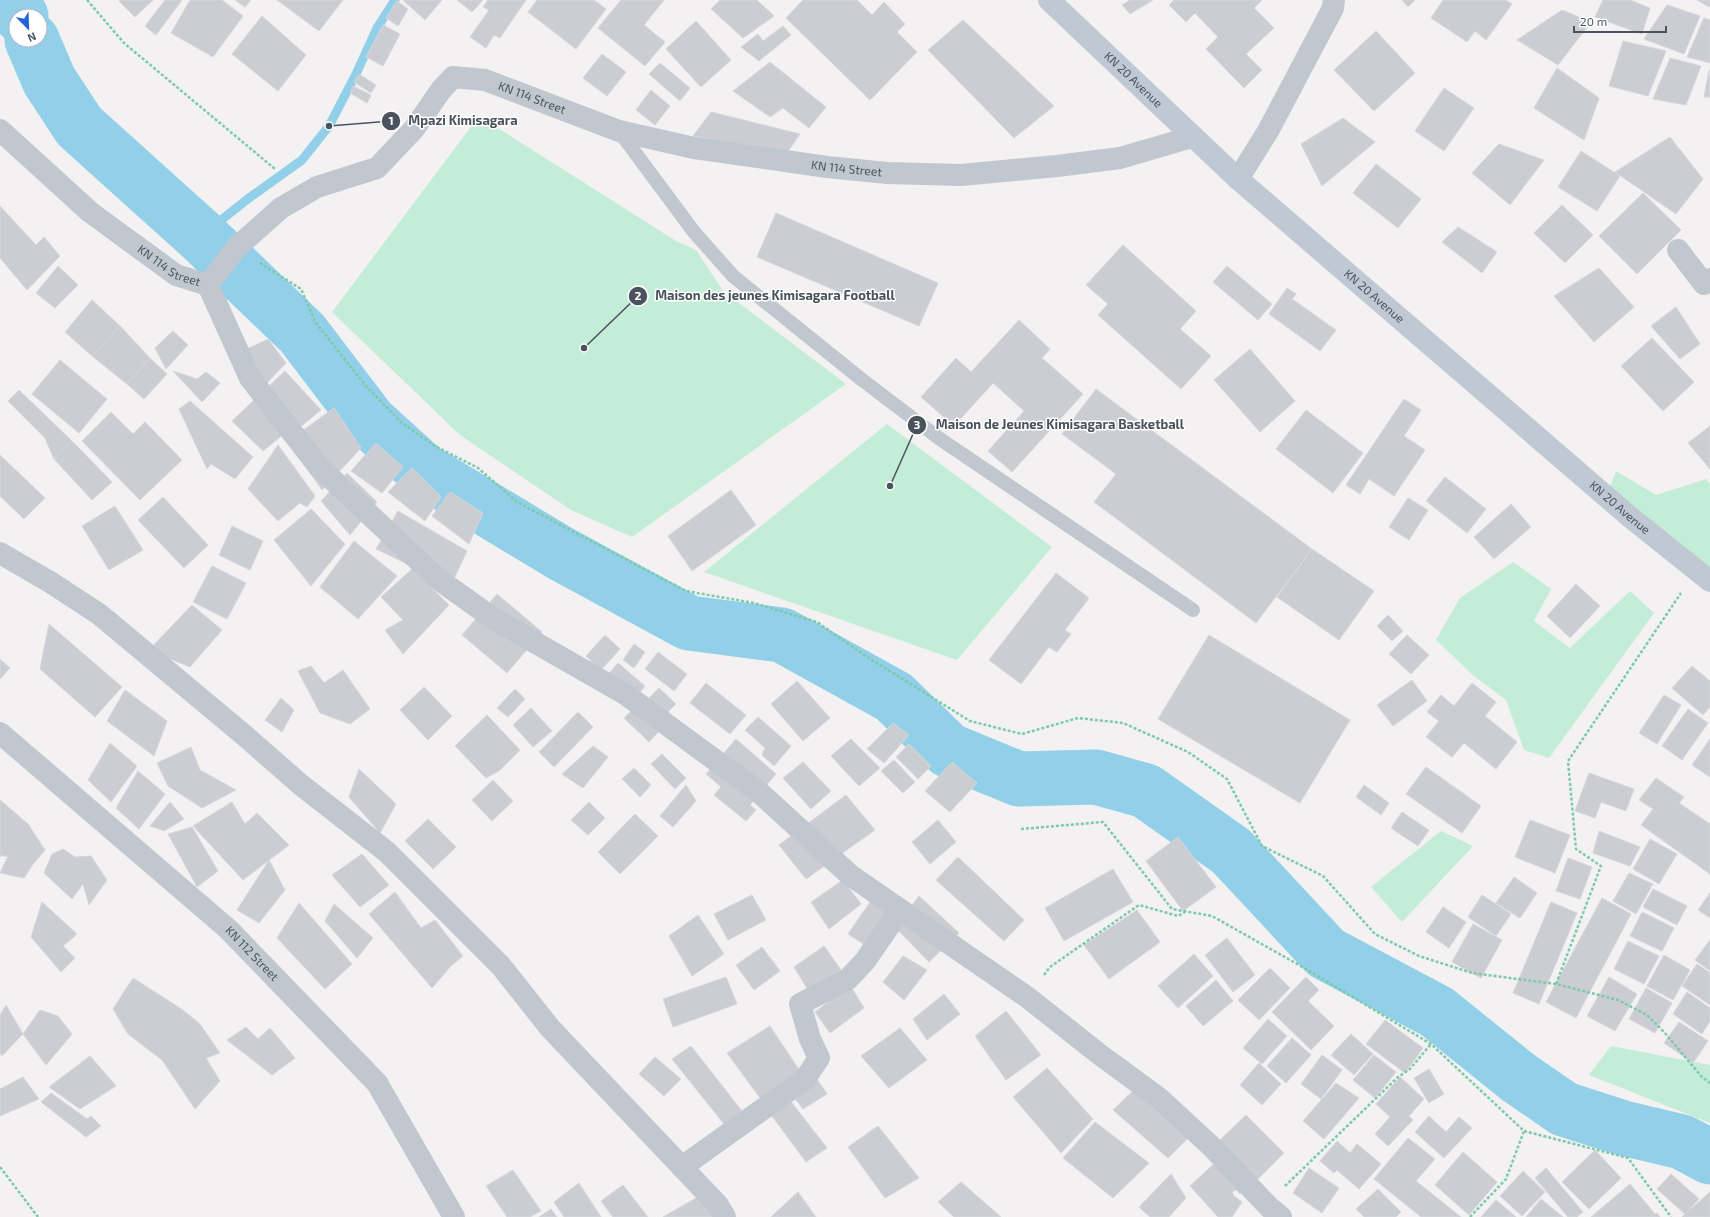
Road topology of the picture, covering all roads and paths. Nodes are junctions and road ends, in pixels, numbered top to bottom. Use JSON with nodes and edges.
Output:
{"nodes":[{"id":1,"x":87,"y":0,"type":"edge"},
{"id":2,"x":1048,"y":0,"type":"edge"},
{"id":3,"x":1334,"y":0,"type":"edge"},
{"id":4,"x":0,"y":130,"type":"edge"},
{"id":5,"x":619,"y":131,"type":"junction"},
{"id":6,"x":1192,"y":137,"type":"junction"},
{"id":7,"x":275,"y":169,"type":"dead end"},
{"id":8,"x":1238,"y":179,"type":"junction"},
{"id":9,"x":236,"y":248,"type":"junction"},
{"id":10,"x":1678,"y":250,"type":"dead end"},
{"id":11,"x":1710,"y":278,"type":"edge"},
{"id":12,"x":208,"y":285,"type":"junction"},
{"id":13,"x":0,"y":553,"type":"edge"},
{"id":14,"x":1703,"y":576,"type":"edge"},
{"id":15,"x":1193,"y":610,"type":"dead end"},
{"id":16,"x":0,"y":733,"type":"edge"},
{"id":17,"x":1021,"y":829,"type":"dead end"},
{"id":18,"x":900,"y":910,"type":"junction"},
{"id":19,"x":1185,"y":911,"type":"junction"},
{"id":20,"x":1556,"y":984,"type":"junction"},
{"id":21,"x":1027,"y":997,"type":"junction"},
{"id":22,"x":1431,"y":1044,"type":"junction"},
{"id":23,"x":1710,"y":1083,"type":"edge"},
{"id":24,"x":1524,"y":1131,"type":"junction"},
{"id":25,"x":0,"y":1167,"type":"edge"},
{"id":26,"x":682,"y":1167,"type":"junction"},
{"id":27,"x":1275,"y":1212,"type":"edge"},
{"id":28,"x":38,"y":1217,"type":"edge"},
{"id":29,"x":454,"y":1217,"type":"edge"},
{"id":30,"x":725,"y":1217,"type":"edge"},
{"id":31,"x":1470,"y":1217,"type":"edge"},
{"id":32,"x":1671,"y":1217,"type":"edge"}],
"edges":[{"from":1,"to":7,"type":"path"},
{"from":2,"to":6,"type":"main road","name":"KN 20 Avenue"},
{"from":3,"to":8,"type":"street"},
{"from":4,"to":12,"type":"street","name":"KN 114 Street"},
{"from":5,"to":6,"type":"street","name":"KN 114 Street"},
{"from":5,"to":9,"type":"street","name":"KN 114 Street"},
{"from":5,"to":15,"type":"lane"},
{"from":6,"to":8,"type":"main road","name":"KN 20 Avenue"},
{"from":8,"to":14,"type":"main road","name":"KN 20 Avenue"},
{"from":9,"to":12,"type":"street","name":"KN 114 Street"},
{"from":9,"to":20,"type":"path"},
{"from":10,"to":11,"type":"street"},
{"from":12,"to":18,"type":"street"},
{"from":13,"to":26,"type":"street"},
{"from":14,"to":20,"type":"path"},
{"from":16,"to":29,"type":"street","name":"KN 112 Street"},
{"from":17,"to":19,"type":"path"},
{"from":18,"to":21,"type":"street"},
{"from":18,"to":26,"type":"street"},
{"from":19,"to":21,"type":"path"},
{"from":19,"to":22,"type":"path"},
{"from":20,"to":23,"type":"path"},
{"from":21,"to":27,"type":"street"},
{"from":22,"to":24,"type":"path"},
{"from":22,"to":27,"type":"path"},
{"from":24,"to":31,"type":"path"},
{"from":24,"to":32,"type":"path"},
{"from":25,"to":28,"type":"path"},
{"from":26,"to":30,"type":"street"}]}
